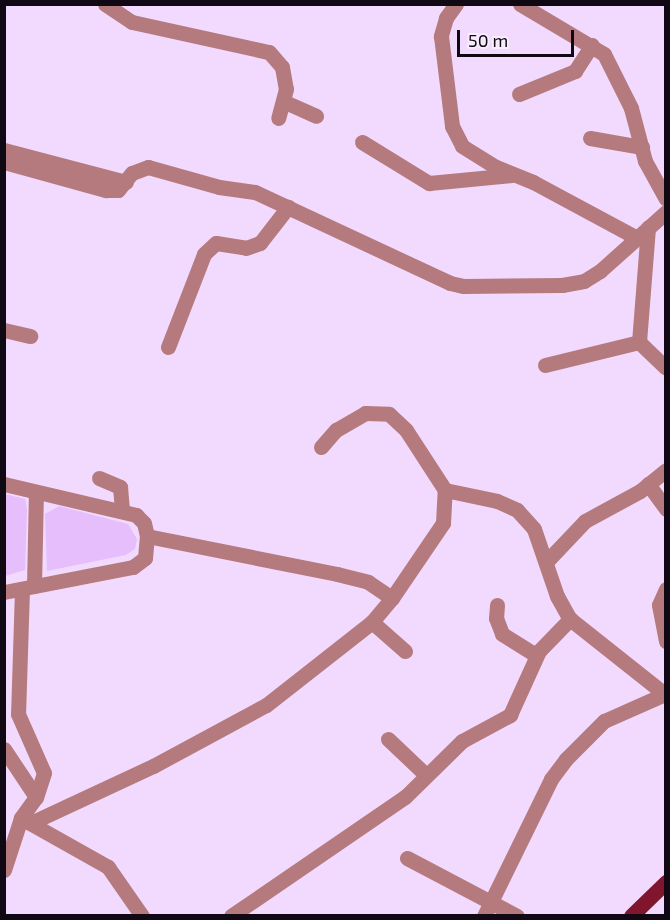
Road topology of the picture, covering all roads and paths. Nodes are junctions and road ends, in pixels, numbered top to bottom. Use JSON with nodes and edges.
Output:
{"nodes":[{"id":1,"x":105,"y":4,"type":"edge"},
{"id":2,"x":456,"y":4,"type":"edge"},
{"id":3,"x":520,"y":4,"type":"edge"},
{"id":4,"x":592,"y":45,"type":"junction"},
{"id":5,"x":519,"y":94,"type":"dead end"},
{"id":6,"x":285,"y":102,"type":"junction"},
{"id":7,"x":316,"y":116,"type":"dead end"},
{"id":8,"x":279,"y":118,"type":"dead end"},
{"id":9,"x":590,"y":138,"type":"dead end"},
{"id":10,"x":362,"y":142,"type":"dead end"},
{"id":11,"x":642,"y":147,"type":"junction"},
{"id":12,"x":4,"y":150,"type":"edge"},
{"id":13,"x":4,"y":162,"type":"edge"},
{"id":14,"x":515,"y":175,"type":"junction"},
{"id":15,"x":126,"y":182,"type":"junction"},
{"id":16,"x":666,"y":199,"type":"edge"},
{"id":17,"x":288,"y":207,"type":"junction"},
{"id":18,"x":666,"y":212,"type":"edge"},
{"id":19,"x":642,"y":233,"type":"junction"},
{"id":20,"x":4,"y":330,"type":"edge"},
{"id":21,"x":30,"y":336,"type":"dead end"},
{"id":22,"x":639,"y":342,"type":"junction"},
{"id":23,"x":168,"y":347,"type":"dead end"},
{"id":24,"x":545,"y":365,"type":"dead end"},
{"id":25,"x":666,"y":368,"type":"edge"},
{"id":26,"x":321,"y":447,"type":"dead end"},
{"id":27,"x":666,"y":470,"type":"edge"},
{"id":28,"x":99,"y":478,"type":"dead end"},
{"id":29,"x":4,"y":484,"type":"edge"},
{"id":30,"x":648,"y":484,"type":"junction"},
{"id":31,"x":445,"y":490,"type":"junction"},
{"id":32,"x":36,"y":492,"type":"junction"},
{"id":33,"x":666,"y":509,"type":"edge"},
{"id":34,"x":122,"y":511,"type":"junction"},
{"id":35,"x":147,"y":536,"type":"junction"},
{"id":36,"x":547,"y":561,"type":"junction"},
{"id":37,"x":28,"y":587,"type":"junction"},
{"id":38,"x":666,"y":589,"type":"edge"},
{"id":39,"x":4,"y":592,"type":"edge"},
{"id":40,"x":392,"y":598,"type":"junction"},
{"id":41,"x":497,"y":605,"type":"dead end"},
{"id":42,"x":570,"y":619,"type":"junction"},
{"id":43,"x":372,"y":622,"type":"junction"},
{"id":44,"x":666,"y":641,"type":"edge"},
{"id":45,"x":405,"y":651,"type":"dead end"},
{"id":46,"x":536,"y":655,"type":"junction"},
{"id":47,"x":665,"y":694,"type":"edge"},
{"id":48,"x":388,"y":739,"type":"dead end"},
{"id":49,"x":4,"y":749,"type":"edge"},
{"id":50,"x":426,"y":775,"type":"junction"},
{"id":51,"x":36,"y":797,"type":"junction"},
{"id":52,"x":26,"y":820,"type":"junction"},
{"id":53,"x":407,"y":858,"type":"dead end"},
{"id":54,"x":4,"y":870,"type":"edge"},
{"id":55,"x":666,"y":882,"type":"edge"},
{"id":56,"x":487,"y":910,"type":"edge"},
{"id":57,"x":142,"y":915,"type":"edge"},
{"id":58,"x":231,"y":915,"type":"edge"},
{"id":59,"x":517,"y":915,"type":"edge"},
{"id":60,"x":631,"y":915,"type":"edge"}],
"edges":[{"from":1,"to":6,"type":"street"},
{"from":2,"to":14,"type":"street"},
{"from":3,"to":4,"type":"street"},
{"from":4,"to":5,"type":"street"},
{"from":4,"to":11,"type":"street"},
{"from":6,"to":7,"type":"street"},
{"from":6,"to":8,"type":"street"},
{"from":9,"to":11,"type":"street"},
{"from":10,"to":14,"type":"street"},
{"from":11,"to":16,"type":"street"},
{"from":12,"to":15,"type":"street"},
{"from":13,"to":15,"type":"street"},
{"from":14,"to":19,"type":"street"},
{"from":15,"to":17,"type":"street"},
{"from":17,"to":19,"type":"street"},
{"from":17,"to":23,"type":"street"},
{"from":18,"to":19,"type":"street"},
{"from":19,"to":22,"type":"street"},
{"from":20,"to":21,"type":"street"},
{"from":22,"to":24,"type":"street"},
{"from":22,"to":25,"type":"street"},
{"from":26,"to":31,"type":"street"},
{"from":27,"to":30,"type":"street"},
{"from":28,"to":34,"type":"street"},
{"from":29,"to":32,"type":"street"},
{"from":30,"to":33,"type":"street"},
{"from":30,"to":36,"type":"street"},
{"from":31,"to":36,"type":"street"},
{"from":31,"to":40,"type":"street"},
{"from":32,"to":34,"type":"street"},
{"from":32,"to":37,"type":"street"},
{"from":34,"to":35,"type":"street"},
{"from":35,"to":37,"type":"street"},
{"from":35,"to":40,"type":"street"},
{"from":36,"to":42,"type":"street"},
{"from":37,"to":39,"type":"street"},
{"from":37,"to":51,"type":"street"},
{"from":38,"to":44,"type":"street"},
{"from":40,"to":43,"type":"street"},
{"from":41,"to":46,"type":"street"},
{"from":42,"to":46,"type":"street"},
{"from":42,"to":47,"type":"street"},
{"from":43,"to":45,"type":"street"},
{"from":43,"to":52,"type":"street"},
{"from":46,"to":50,"type":"street"},
{"from":47,"to":56,"type":"street"},
{"from":48,"to":50,"type":"street"},
{"from":49,"to":51,"type":"street"},
{"from":50,"to":58,"type":"street"},
{"from":51,"to":52,"type":"street"},
{"from":52,"to":54,"type":"street"},
{"from":52,"to":57,"type":"street"},
{"from":53,"to":56,"type":"street"},
{"from":55,"to":60,"type":"main road"},
{"from":56,"to":59,"type":"street"}]}
